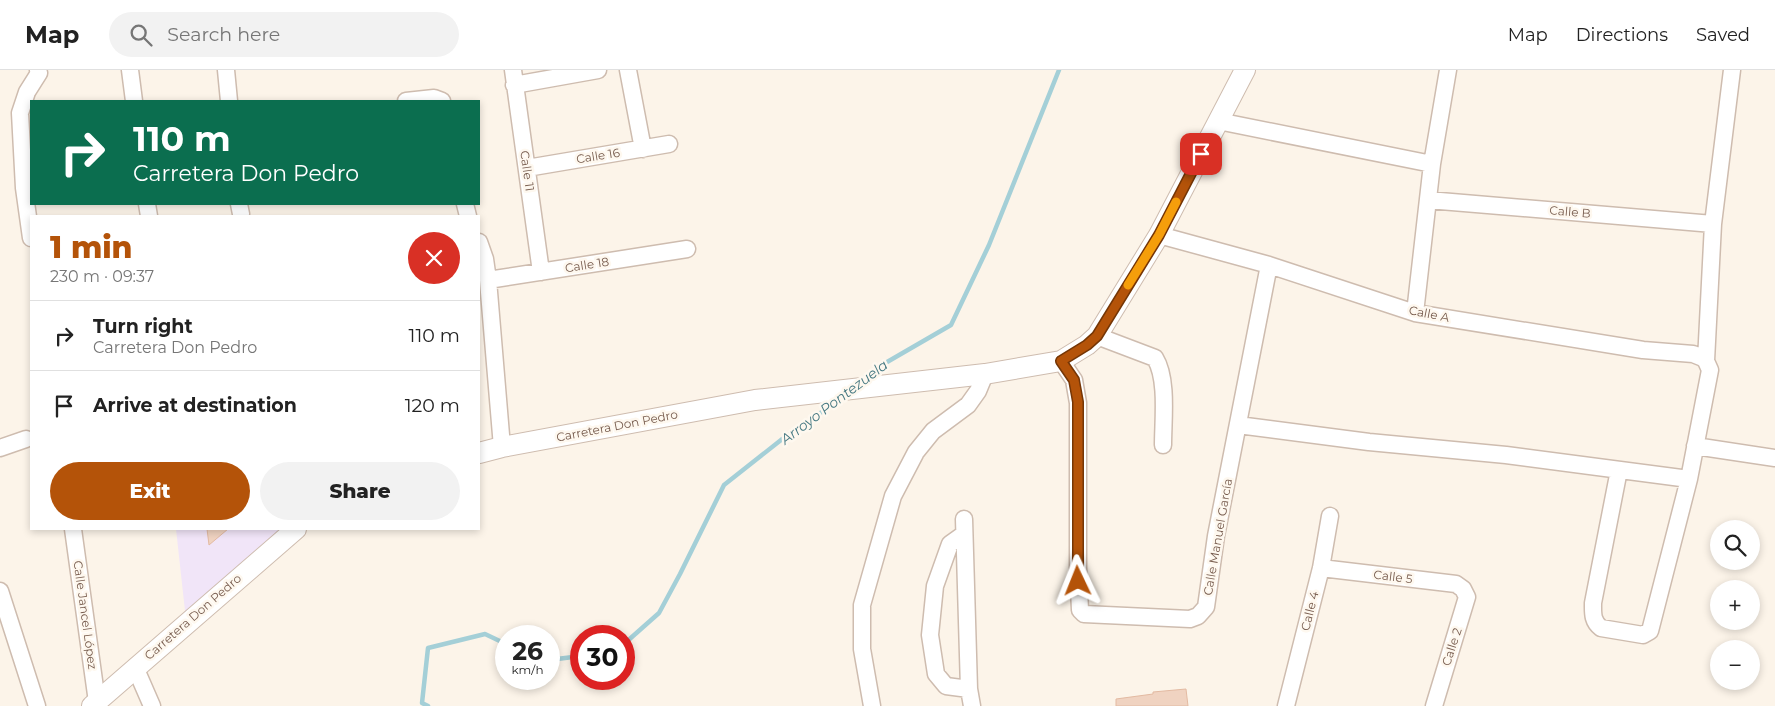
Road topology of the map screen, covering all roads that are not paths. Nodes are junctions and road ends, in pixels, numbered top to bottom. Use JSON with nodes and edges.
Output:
{"nodes":[{"id":1,"x":38,"y":70,"type":"edge"},
{"id":2,"x":130,"y":70,"type":"edge"},
{"id":3,"x":226,"y":70,"type":"edge"},
{"id":4,"x":598,"y":70,"type":"edge"},
{"id":5,"x":628,"y":70,"type":"edge"},
{"id":6,"x":1245,"y":70,"type":"edge"},
{"id":7,"x":1448,"y":70,"type":"edge"},
{"id":8,"x":1732,"y":70,"type":"edge"},
{"id":9,"x":513,"y":78,"type":"edge"},
{"id":10,"x":134,"y":100,"type":"edge"},
{"id":11,"x":229,"y":100,"type":"edge"},
{"id":12,"x":415,"y":100,"type":"edge"},
{"id":13,"x":439,"y":100,"type":"edge"},
{"id":14,"x":1218,"y":121,"type":"junction"},
{"id":15,"x":669,"y":144,"type":"dead end"},
{"id":16,"x":643,"y":149,"type":"junction"},
{"id":17,"x":1432,"y":164,"type":"junction"},
{"id":18,"x":527,"y":168,"type":"junction"},
{"id":19,"x":1428,"y":200,"type":"junction"},
{"id":20,"x":1713,"y":224,"type":"junction"},
{"id":21,"x":30,"y":231,"type":"edge"},
{"id":22,"x":1159,"y":235,"type":"junction"},
{"id":23,"x":480,"y":245,"type":"edge"},
{"id":24,"x":687,"y":250,"type":"dead end"},
{"id":25,"x":1269,"y":265,"type":"junction"},
{"id":26,"x":541,"y":272,"type":"junction"},
{"id":27,"x":488,"y":280,"type":"junction"},
{"id":28,"x":1415,"y":312,"type":"junction"},
{"id":29,"x":1097,"y":336,"type":"junction"},
{"id":30,"x":1061,"y":361,"type":"junction"},
{"id":31,"x":1706,"y":361,"type":"junction"},
{"id":32,"x":985,"y":374,"type":"junction"},
{"id":33,"x":1238,"y":424,"type":"junction"},
{"id":34,"x":26,"y":440,"type":"dead end"},
{"id":35,"x":1162,"y":445,"type":"dead end"},
{"id":36,"x":1695,"y":446,"type":"junction"},
{"id":37,"x":502,"y":447,"type":"junction"},
{"id":38,"x":0,"y":448,"type":"edge"},
{"id":39,"x":480,"y":453,"type":"edge"},
{"id":40,"x":1775,"y":458,"type":"edge"},
{"id":41,"x":1619,"y":470,"type":"junction"},
{"id":42,"x":1689,"y":479,"type":"junction"},
{"id":43,"x":1330,"y":516,"type":"dead end"},
{"id":44,"x":73,"y":530,"type":"edge"},
{"id":45,"x":295,"y":530,"type":"edge"},
{"id":46,"x":1321,"y":568,"type":"junction"},
{"id":47,"x":1463,"y":589,"type":"joint"},
{"id":48,"x":0,"y":591,"type":"edge"},
{"id":49,"x":136,"y":668,"type":"junction"},
{"id":50,"x":969,"y":689,"type":"junction"},
{"id":51,"x":95,"y":704,"type":"edge"},
{"id":52,"x":37,"y":706,"type":"edge"},
{"id":53,"x":152,"y":706,"type":"edge"},
{"id":54,"x":872,"y":706,"type":"edge"},
{"id":55,"x":972,"y":706,"type":"edge"},
{"id":56,"x":1286,"y":706,"type":"edge"},
{"id":57,"x":1434,"y":706,"type":"edge"}],
"edges":[{"from":1,"to":21,"type":"street"},
{"from":2,"to":10,"type":"street"},
{"from":3,"to":11,"type":"street"},
{"from":4,"to":9,"type":"street"},
{"from":5,"to":16,"type":"street"},
{"from":6,"to":14,"type":"street"},
{"from":7,"to":17,"type":"street"},
{"from":8,"to":20,"type":"street"},
{"from":9,"to":18,"type":"street","name":"Calle 11"},
{"from":12,"to":13,"type":"street"},
{"from":14,"to":17,"type":"street"},
{"from":14,"to":22,"type":"street"},
{"from":15,"to":16,"type":"street","name":"Calle 16"},
{"from":16,"to":18,"type":"street","name":"Calle 16"},
{"from":17,"to":19,"type":"street"},
{"from":18,"to":26,"type":"street","name":"Calle 11"},
{"from":19,"to":20,"type":"street","name":"Calle B"},
{"from":19,"to":28,"type":"street"},
{"from":20,"to":31,"type":"street"},
{"from":22,"to":25,"type":"street","name":"Calle A"},
{"from":22,"to":29,"type":"street"},
{"from":23,"to":27,"type":"street"},
{"from":24,"to":26,"type":"street","name":"Calle 18"},
{"from":25,"to":28,"type":"street","name":"Calle A"},
{"from":25,"to":33,"type":"street","name":"Calle Manuel García"},
{"from":26,"to":27,"type":"street","name":"Calle 18"},
{"from":27,"to":37,"type":"street"},
{"from":28,"to":31,"type":"street","name":"Calle A"},
{"from":29,"to":30,"type":"street"},
{"from":29,"to":35,"type":"street"},
{"from":30,"to":32,"type":"street"},
{"from":30,"to":33,"type":"street","name":"Calle Manuel García"},
{"from":31,"to":36,"type":"street"},
{"from":32,"to":37,"type":"street","name":"Carretera Don Pedro"},
{"from":32,"to":54,"type":"street"},
{"from":33,"to":41,"type":"street"},
{"from":34,"to":38,"type":"street"},
{"from":36,"to":40,"type":"street"},
{"from":36,"to":42,"type":"street"},
{"from":37,"to":39,"type":"street","name":"Carretera Don Pedro"},
{"from":41,"to":42,"type":"street"},
{"from":41,"to":42,"type":"street"},
{"from":43,"to":46,"type":"street","name":"Calle 4"},
{"from":44,"to":51,"type":"street","name":"Calle Jancel López"},
{"from":45,"to":49,"type":"street","name":"Carretera Don Pedro"},
{"from":46,"to":47,"type":"street","name":"Calle 5"},
{"from":46,"to":56,"type":"street","name":"Calle 4"},
{"from":47,"to":57,"type":"street","name":"Calle 2"},
{"from":48,"to":52,"type":"street"},
{"from":49,"to":51,"type":"street","name":"Carretera Don Pedro"},
{"from":49,"to":53,"type":"street"},
{"from":50,"to":50,"type":"street"},
{"from":50,"to":55,"type":"street"}]}
